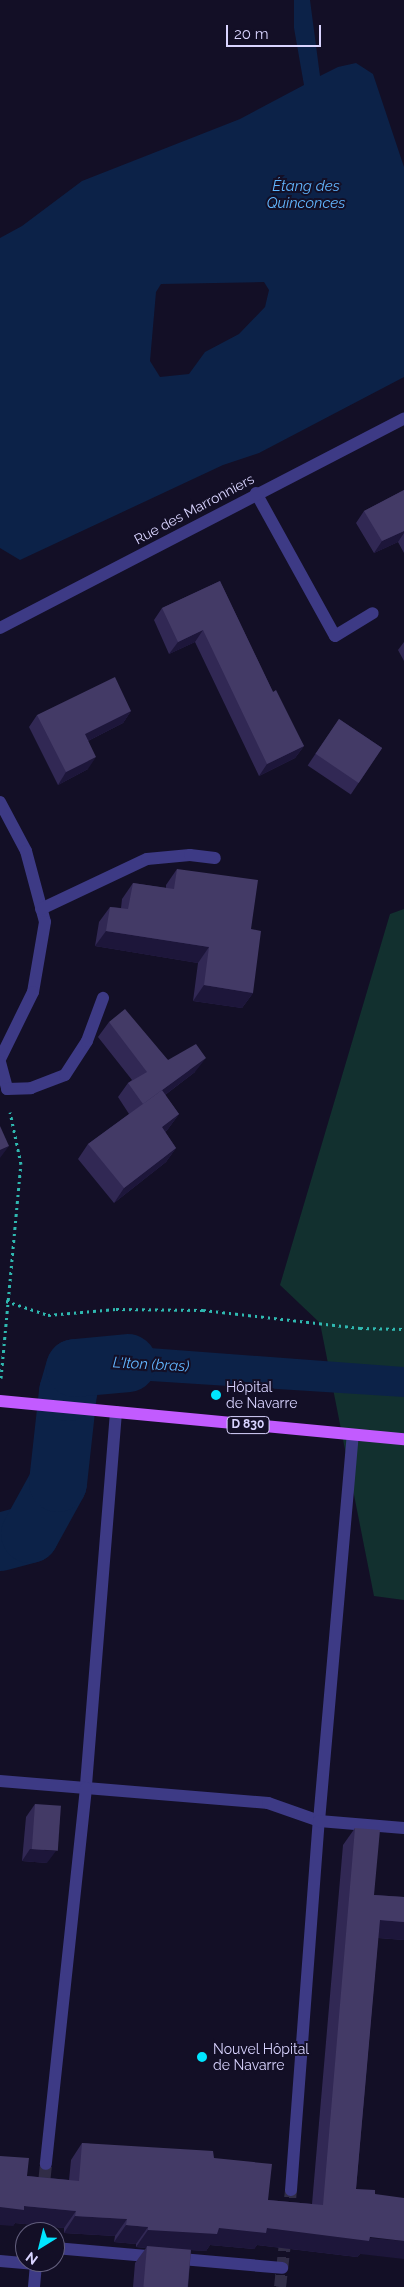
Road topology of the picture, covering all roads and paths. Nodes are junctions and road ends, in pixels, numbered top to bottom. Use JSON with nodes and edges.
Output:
{"nodes":[{"id":1,"x":404,"y":419,"type":"edge"},
{"id":2,"x":256,"y":493,"type":"junction"},
{"id":3,"x":373,"y":613,"type":"dead end"},
{"id":4,"x":0,"y":628,"type":"edge"},
{"id":5,"x":0,"y":802,"type":"edge"},
{"id":6,"x":215,"y":858,"type":"dead end"},
{"id":7,"x":41,"y":909,"type":"junction"},
{"id":8,"x":103,"y":998,"type":"dead end"},
{"id":9,"x":0,"y":1060,"type":"edge"},
{"id":10,"x":7,"y":1089,"type":"junction"},
{"id":11,"x":6,"y":1302,"type":"junction"},
{"id":12,"x":404,"y":1330,"type":"edge"},
{"id":13,"x":0,"y":1402,"type":"edge"},
{"id":14,"x":116,"y":1412,"type":"junction"},
{"id":15,"x":353,"y":1434,"type":"junction"},
{"id":16,"x":404,"y":1438,"type":"edge"},
{"id":17,"x":0,"y":1781,"type":"edge"},
{"id":18,"x":86,"y":1788,"type":"junction"},
{"id":19,"x":319,"y":1821,"type":"junction"},
{"id":20,"x":404,"y":1828,"type":"edge"},
{"id":21,"x":46,"y":2164,"type":"tunnel mouth"},
{"id":22,"x":291,"y":2190,"type":"tunnel mouth"},
{"id":23,"x":65,"y":2249,"type":"edge"},
{"id":24,"x":0,"y":2261,"type":"edge"},
{"id":25,"x":282,"y":2268,"type":"dead end"},
{"id":26,"x":34,"y":2287,"type":"edge"}],
"edges":[{"from":1,"to":2,"type":"street","name":"Rue des Marronniers"},
{"from":2,"to":3,"type":"street"},
{"from":2,"to":4,"type":"street","name":"Rue des Marronniers"},
{"from":5,"to":7,"type":"street"},
{"from":6,"to":7,"type":"street"},
{"from":7,"to":9,"type":"street"},
{"from":8,"to":10,"type":"street"},
{"from":9,"to":10,"type":"street"},
{"from":10,"to":11,"type":"path"},
{"from":11,"to":12,"type":"path"},
{"from":11,"to":13,"type":"path"},
{"from":13,"to":14,"type":"main road","number":"D 830"},
{"from":14,"to":15,"type":"main road","number":"D 830"},
{"from":14,"to":18,"type":"street"},
{"from":15,"to":16,"type":"main road","number":"D 830"},
{"from":15,"to":19,"type":"street"},
{"from":17,"to":18,"type":"street"},
{"from":18,"to":19,"type":"street"},
{"from":18,"to":21,"type":"street"},
{"from":19,"to":20,"type":"street"},
{"from":19,"to":22,"type":"street"},
{"from":23,"to":25,"type":"street"},
{"from":24,"to":26,"type":"street"}]}
